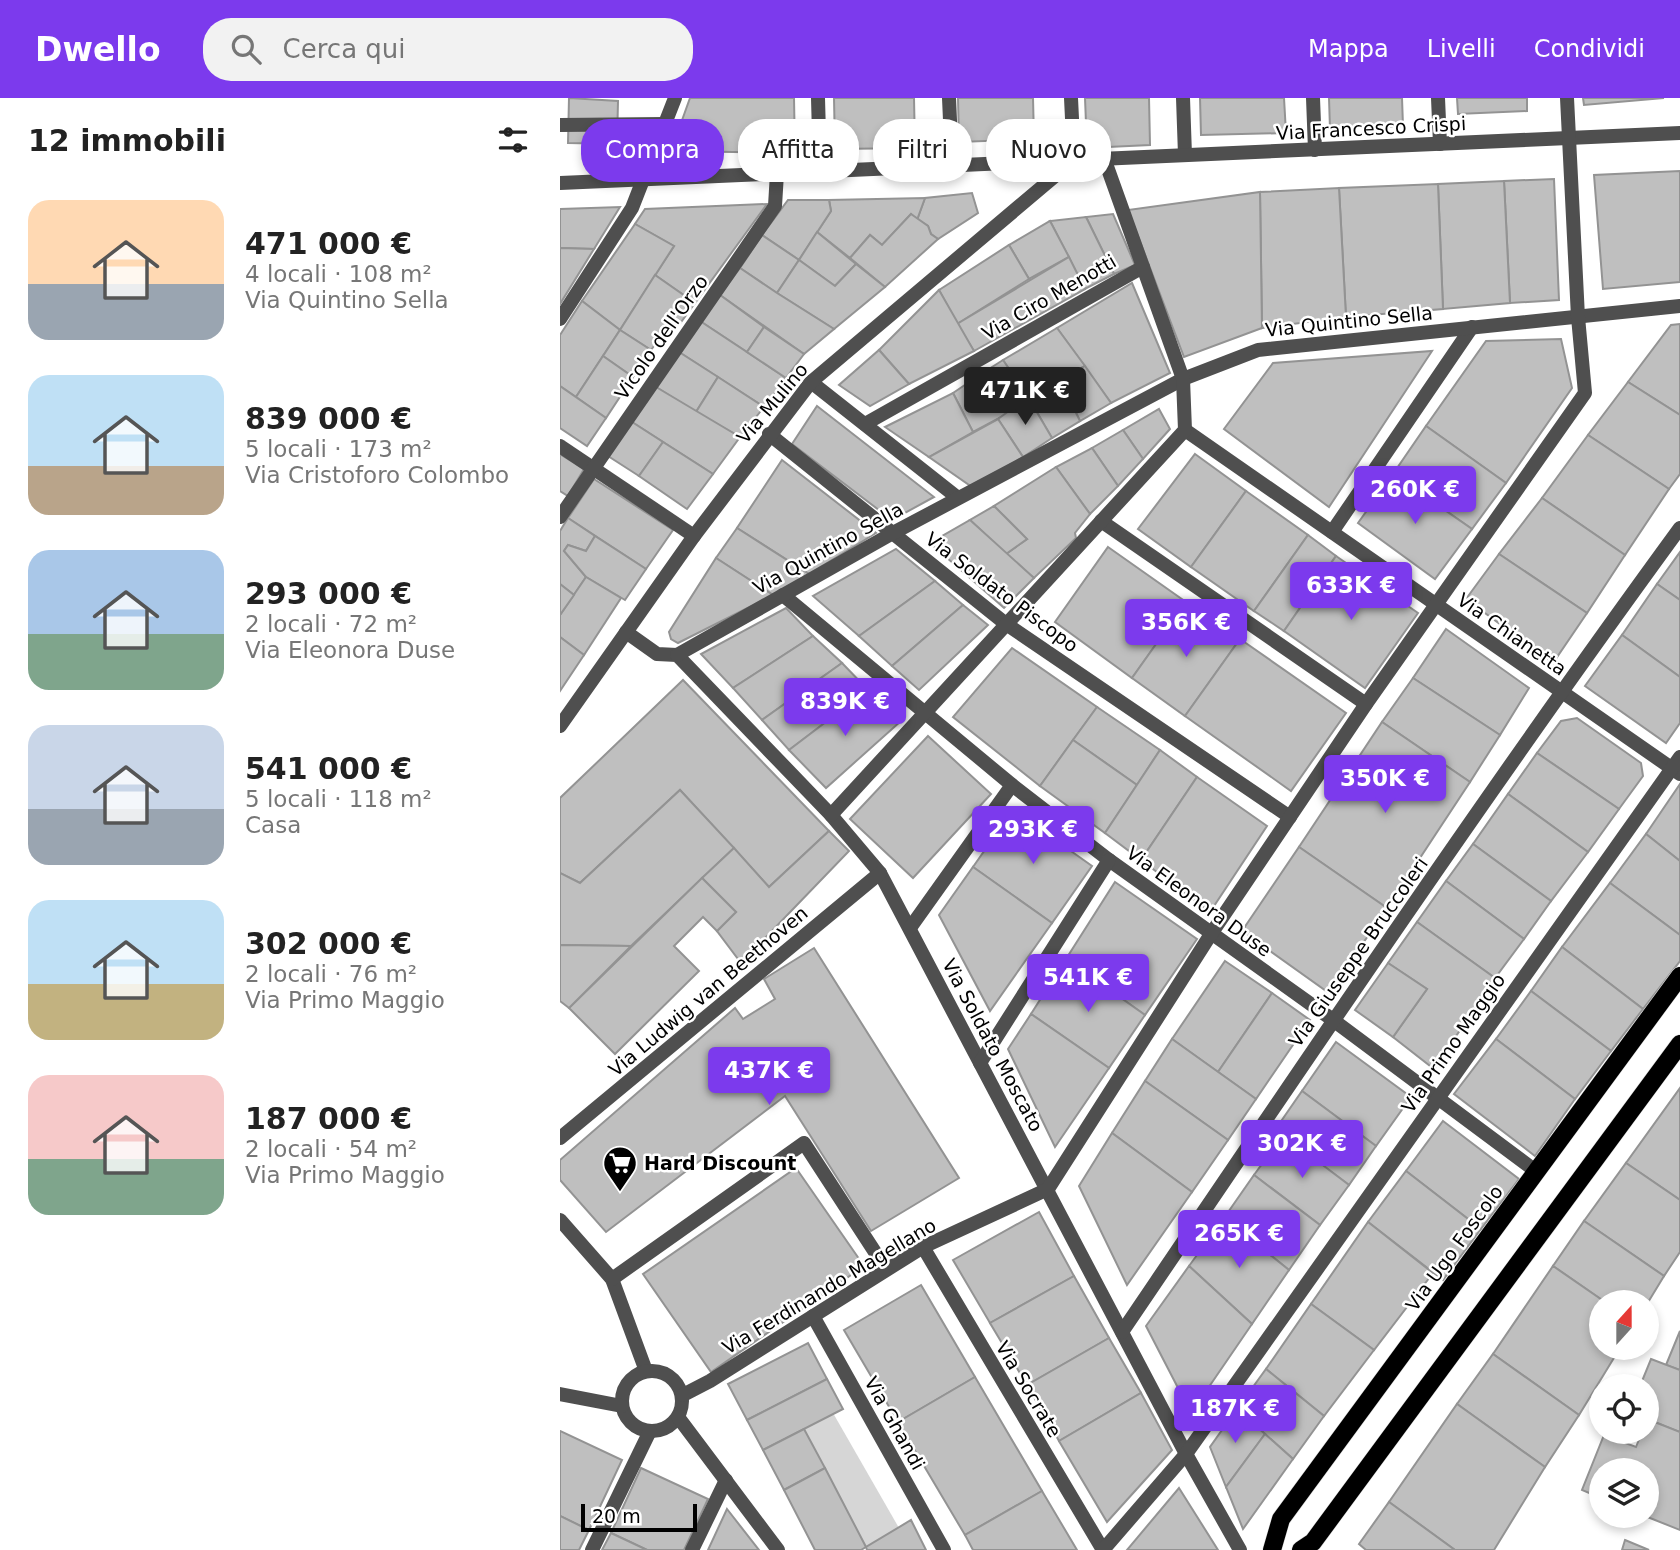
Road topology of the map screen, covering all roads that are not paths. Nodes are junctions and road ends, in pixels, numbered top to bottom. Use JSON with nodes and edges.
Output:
{"nodes":[{"id":1,"x":675,"y":98,"type":"edge"},
{"id":2,"x":818,"y":98,"type":"edge"},
{"id":3,"x":949,"y":98,"type":"edge"},
{"id":4,"x":1071,"y":98,"type":"edge"},
{"id":5,"x":1183,"y":98,"type":"edge"},
{"id":6,"x":1313,"y":98,"type":"edge"},
{"id":7,"x":1438,"y":98,"type":"edge"},
{"id":8,"x":1567,"y":98,"type":"edge"},
{"id":9,"x":668,"y":119,"type":"edge"},
{"id":10,"x":819,"y":119,"type":"edge"},
{"id":11,"x":950,"y":119,"type":"edge"},
{"id":12,"x":1072,"y":119,"type":"edge"},
{"id":13,"x":560,"y":125,"type":"edge"},
{"id":14,"x":581,"y":125,"type":"edge"},
{"id":15,"x":1680,"y":133,"type":"edge"},
{"id":16,"x":1569,"y":138,"type":"junction"},
{"id":17,"x":1440,"y":144,"type":"junction"},
{"id":18,"x":1315,"y":150,"type":"junction"},
{"id":19,"x":1185,"y":155,"type":"junction"},
{"id":20,"x":1111,"y":158,"type":"edge"},
{"id":21,"x":1111,"y":178,"type":"edge"},
{"id":22,"x":581,"y":182,"type":"edge"},
{"id":23,"x":641,"y":182,"type":"edge"},
{"id":24,"x":776,"y":182,"type":"edge"},
{"id":25,"x":1048,"y":182,"type":"edge"},
{"id":26,"x":560,"y":183,"type":"edge"},
{"id":27,"x":1143,"y":267,"type":"junction"},
{"id":28,"x":1680,"y":306,"type":"edge"},
{"id":29,"x":1578,"y":317,"type":"junction"},
{"id":30,"x":560,"y":319,"type":"edge"},
{"id":31,"x":1472,"y":327,"type":"junction"},
{"id":32,"x":1183,"y":379,"type":"junction"},
{"id":33,"x":811,"y":382,"type":"junction"},
{"id":34,"x":865,"y":424,"type":"junction"},
{"id":35,"x":1185,"y":430,"type":"junction"},
{"id":36,"x":769,"y":434,"type":"junction"},
{"id":37,"x":560,"y":446,"type":"edge"},
{"id":38,"x":592,"y":469,"type":"junction"},
{"id":39,"x":958,"y":498,"type":"junction"},
{"id":40,"x":560,"y":517,"type":"edge"},
{"id":41,"x":1101,"y":521,"type":"junction"},
{"id":42,"x":1680,"y":528,"type":"edge"},
{"id":43,"x":1332,"y":532,"type":"junction"},
{"id":44,"x":893,"y":533,"type":"junction"},
{"id":45,"x":694,"y":536,"type":"junction"},
{"id":46,"x":783,"y":595,"type":"junction"},
{"id":47,"x":1437,"y":605,"type":"junction"},
{"id":48,"x":1006,"y":624,"type":"junction"},
{"id":49,"x":626,"y":632,"type":"junction"},
{"id":50,"x":677,"y":654,"type":"junction"},
{"id":51,"x":1560,"y":692,"type":"junction"},
{"id":52,"x":1366,"y":704,"type":"junction"},
{"id":53,"x":924,"y":713,"type":"junction"},
{"id":54,"x":560,"y":726,"type":"edge"},
{"id":55,"x":1677,"y":766,"type":"edge"},
{"id":56,"x":1012,"y":785,"type":"junction"},
{"id":57,"x":831,"y":815,"type":"junction"},
{"id":58,"x":1290,"y":817,"type":"junction"},
{"id":59,"x":1109,"y":860,"type":"junction"},
{"id":60,"x":880,"y":873,"type":"junction"},
{"id":61,"x":910,"y":928,"type":"junction"},
{"id":62,"x":1211,"y":934,"type":"junction"},
{"id":63,"x":1680,"y":976,"type":"edge"},
{"id":64,"x":1333,"y":1020,"type":"junction"},
{"id":65,"x":1680,"y":1044,"type":"edge"},
{"id":66,"x":980,"y":1063,"type":"junction"},
{"id":67,"x":1437,"y":1099,"type":"junction"},
{"id":68,"x":560,"y":1138,"type":"edge"},
{"id":69,"x":1537,"y":1172,"type":"junction"},
{"id":70,"x":1048,"y":1189,"type":"junction"},
{"id":71,"x":560,"y":1220,"type":"edge"},
{"id":72,"x":923,"y":1247,"type":"junction"},
{"id":73,"x":886,"y":1269,"type":"junction"},
{"id":74,"x":612,"y":1279,"type":"junction"},
{"id":75,"x":813,"y":1316,"type":"junction"},
{"id":76,"x":1122,"y":1332,"type":"junction"},
{"id":77,"x":646,"y":1371,"type":"junction"},
{"id":78,"x":560,"y":1394,"type":"edge"},
{"id":79,"x":683,"y":1395,"type":"junction"},
{"id":80,"x":622,"y":1406,"type":"junction"},
{"id":81,"x":678,"y":1417,"type":"junction"},
{"id":82,"x":650,"y":1431,"type":"junction"},
{"id":83,"x":1186,"y":1454,"type":"junction"},
{"id":84,"x":726,"y":1480,"type":"junction"},
{"id":85,"x":592,"y":1550,"type":"edge"},
{"id":86,"x":692,"y":1550,"type":"edge"},
{"id":87,"x":778,"y":1550,"type":"edge"},
{"id":88,"x":944,"y":1550,"type":"edge"},
{"id":89,"x":1103,"y":1550,"type":"edge"},
{"id":90,"x":1240,"y":1550,"type":"edge"},
{"id":91,"x":1272,"y":1550,"type":"edge"},
{"id":92,"x":1301,"y":1550,"type":"edge"}],
"edges":[{"from":1,"to":9,"type":"street"},
{"from":2,"to":10,"type":"street"},
{"from":3,"to":11,"type":"street"},
{"from":4,"to":12,"type":"street"},
{"from":5,"to":19,"type":"street"},
{"from":6,"to":18,"type":"street"},
{"from":7,"to":17,"type":"street"},
{"from":8,"to":16,"type":"street"},
{"from":13,"to":14,"type":"street"},
{"from":15,"to":16,"type":"street","name":"Via Francesco Crispi"},
{"from":16,"to":17,"type":"street","name":"Via Francesco Crispi"},
{"from":16,"to":29,"type":"street"},
{"from":17,"to":18,"type":"street","name":"Via Francesco Crispi"},
{"from":18,"to":19,"type":"street","name":"Via Francesco Crispi"},
{"from":19,"to":20,"type":"street","name":"Via Francesco Crispi"},
{"from":21,"to":27,"type":"street"},
{"from":22,"to":26,"type":"street","name":"Via Francesco Crispi"},
{"from":23,"to":30,"type":"street"},
{"from":24,"to":38,"type":"street","name":"Vicolo dell'Orzo"},
{"from":25,"to":33,"type":"street","name":"Via Mulino"},
{"from":27,"to":32,"type":"street"},
{"from":27,"to":34,"type":"street","name":"Via Ciro Menotti"},
{"from":28,"to":29,"type":"street","name":"Via Quintino Sella"},
{"from":29,"to":31,"type":"street","name":"Via Quintino Sella"},
{"from":29,"to":47,"type":"street"},
{"from":31,"to":32,"type":"street","name":"Via Quintino Sella"},
{"from":31,"to":43,"type":"street"},
{"from":32,"to":35,"type":"street"},
{"from":32,"to":39,"type":"street","name":"Via Quintino Sella"},
{"from":33,"to":34,"type":"street"},
{"from":33,"to":36,"type":"street","name":"Via Mulino"},
{"from":34,"to":39,"type":"street"},
{"from":35,"to":41,"type":"street"},
{"from":35,"to":43,"type":"street","name":"Via Chianetta"},
{"from":36,"to":44,"type":"street","name":"Via Soldato Piscopo"},
{"from":36,"to":45,"type":"street","name":"Via Mulino"},
{"from":37,"to":38,"type":"street"},
{"from":38,"to":40,"type":"street","name":"Vicolo dell'Orzo"},
{"from":38,"to":45,"type":"street"},
{"from":39,"to":44,"type":"street","name":"Via Quintino Sella"},
{"from":41,"to":48,"type":"street"},
{"from":41,"to":52,"type":"street"},
{"from":42,"to":51,"type":"street","name":"Via Giuseppe Bruccoleri"},
{"from":43,"to":47,"type":"street","name":"Via Chianetta"},
{"from":44,"to":46,"type":"street","name":"Via Quintino Sella"},
{"from":44,"to":48,"type":"street","name":"Via Soldato Piscopo"},
{"from":45,"to":49,"type":"street","name":"Via Mulino"},
{"from":46,"to":50,"type":"street","name":"Via Quintino Sella"},
{"from":46,"to":53,"type":"street","name":"Via Eleonora Duse"},
{"from":47,"to":51,"type":"street","name":"Via Chianetta"},
{"from":47,"to":52,"type":"street"},
{"from":48,"to":53,"type":"street"},
{"from":48,"to":58,"type":"street","name":"Via Soldato Piscopo"},
{"from":49,"to":50,"type":"street"},
{"from":49,"to":54,"type":"street","name":"Via Mulino"},
{"from":50,"to":57,"type":"street","name":"Via Soldato Moscato"},
{"from":51,"to":55,"type":"street","name":"Via Chianetta"},
{"from":51,"to":64,"type":"street","name":"Via Giuseppe Bruccoleri"},
{"from":52,"to":58,"type":"street"},
{"from":53,"to":56,"type":"street","name":"Via Eleonora Duse"},
{"from":53,"to":57,"type":"street"},
{"from":55,"to":67,"type":"street","name":"Via Primo Maggio"},
{"from":56,"to":59,"type":"street","name":"Via Eleonora Duse"},
{"from":56,"to":61,"type":"street"},
{"from":57,"to":60,"type":"street","name":"Via Soldato Moscato"},
{"from":58,"to":62,"type":"street"},
{"from":59,"to":62,"type":"street","name":"Via Eleonora Duse"},
{"from":59,"to":66,"type":"street"},
{"from":60,"to":61,"type":"street","name":"Via Soldato Moscato"},
{"from":60,"to":68,"type":"street","name":"Via Ludwig van Beethoven"},
{"from":61,"to":66,"type":"street","name":"Via Soldato Moscato"},
{"from":62,"to":64,"type":"street","name":"Via Eleonora Duse"},
{"from":62,"to":70,"type":"street"},
{"from":63,"to":69,"type":"main road","name":"Via Ugo Foscolo"},
{"from":64,"to":67,"type":"street","name":"Via Eleonora Duse"},
{"from":64,"to":76,"type":"street","name":"Via Giuseppe Bruccoleri"},
{"from":65,"to":92,"type":"main road"},
{"from":66,"to":70,"type":"street","name":"Via Soldato Moscato"},
{"from":67,"to":69,"type":"street","name":"Via Eleonora Duse"},
{"from":67,"to":83,"type":"street","name":"Via Primo Maggio"},
{"from":69,"to":91,"type":"main road","name":"Via Ugo Foscolo"},
{"from":70,"to":72,"type":"street","name":"Via Ferdinando Magellano"},
{"from":70,"to":76,"type":"street","name":"Via Soldato Moscato"},
{"from":71,"to":74,"type":"street"},
{"from":72,"to":73,"type":"street","name":"Via Ferdinando Magellano"},
{"from":72,"to":89,"type":"street","name":"Via Socrate"},
{"from":73,"to":74,"type":"street"},
{"from":73,"to":75,"type":"street","name":"Via Ferdinando Magellano"},
{"from":74,"to":77,"type":"street"},
{"from":75,"to":79,"type":"street","name":"Via Ferdinando Magellano"},
{"from":75,"to":88,"type":"street","name":"Via Ghandi"},
{"from":76,"to":83,"type":"street","name":"Via Soldato Moscato"},
{"from":77,"to":79,"type":"street"},
{"from":77,"to":80,"type":"street"},
{"from":78,"to":80,"type":"street"},
{"from":79,"to":81,"type":"street"},
{"from":80,"to":82,"type":"street"},
{"from":81,"to":82,"type":"street"},
{"from":81,"to":84,"type":"street"},
{"from":82,"to":85,"type":"street"},
{"from":83,"to":89,"type":"street","name":"Via Primo Maggio"},
{"from":83,"to":90,"type":"street","name":"Via Soldato Moscato"},
{"from":84,"to":86,"type":"street"},
{"from":84,"to":87,"type":"street"}]}
